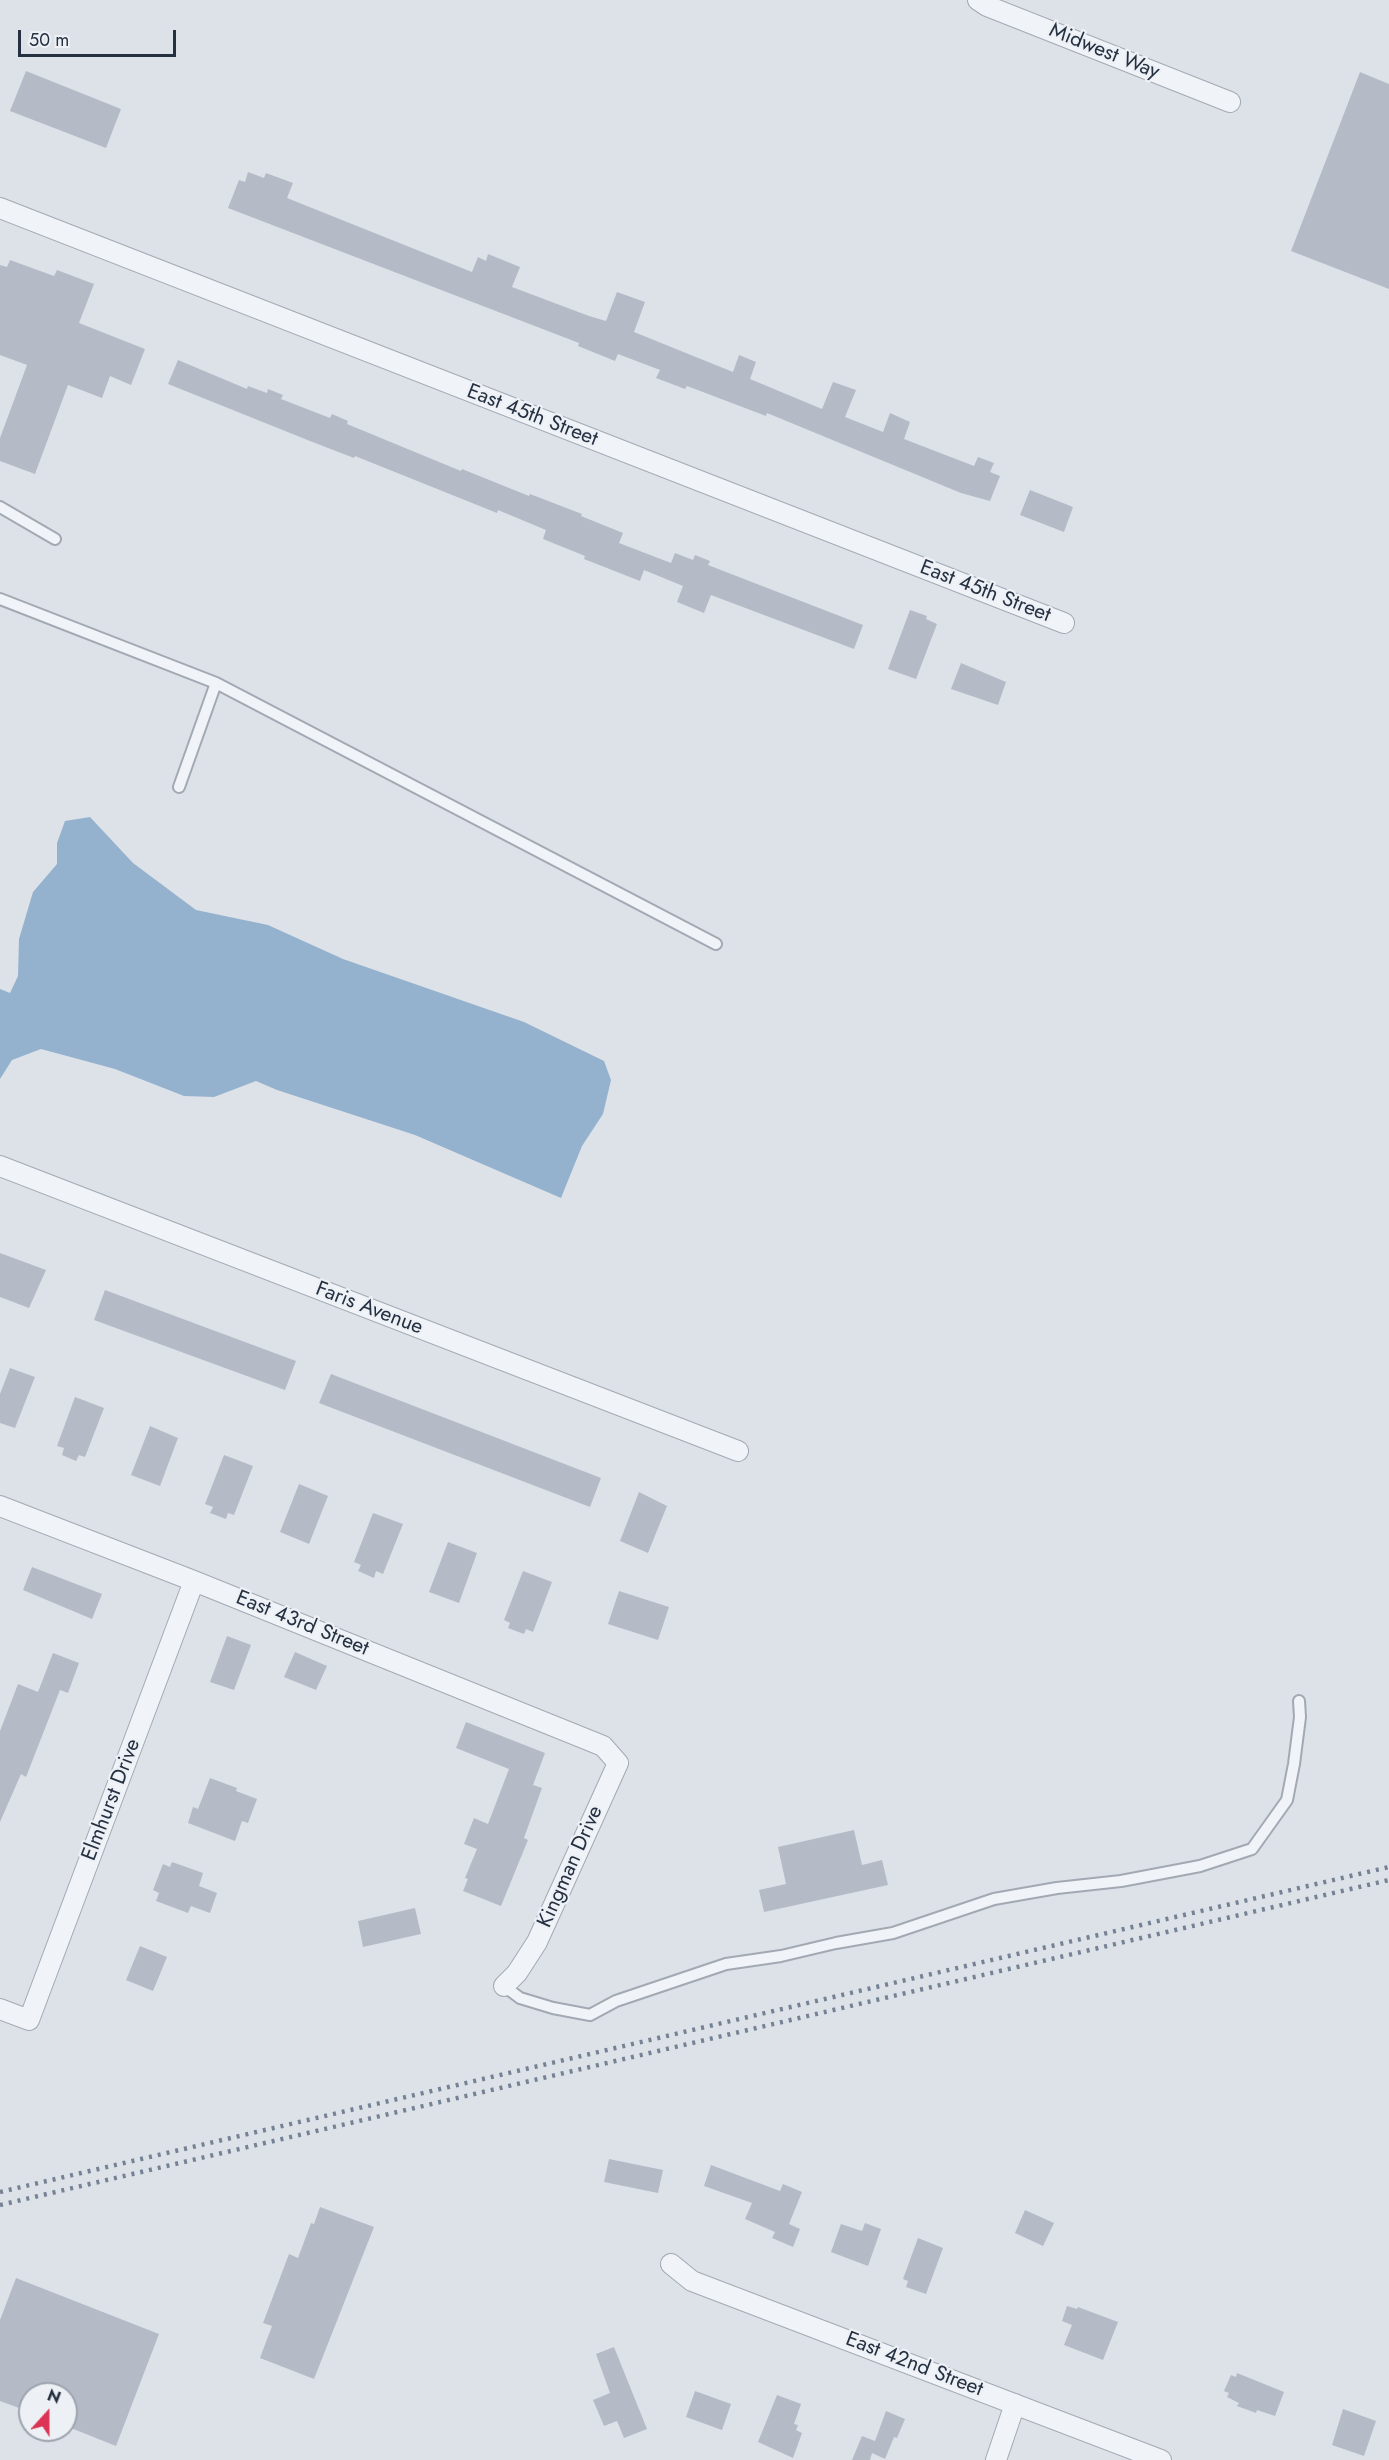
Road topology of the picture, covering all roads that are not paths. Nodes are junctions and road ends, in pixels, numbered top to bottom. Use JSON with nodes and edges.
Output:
{"nodes":[{"id":1,"x":978,"y":0,"type":"edge"},
{"id":2,"x":1230,"y":102,"type":"dead end"},
{"id":3,"x":0,"y":208,"type":"edge"},
{"id":4,"x":0,"y":507,"type":"edge"},
{"id":5,"x":55,"y":539,"type":"dead end"},
{"id":6,"x":0,"y":599,"type":"edge"},
{"id":7,"x":1064,"y":623,"type":"dead end"},
{"id":8,"x":216,"y":683,"type":"junction"},
{"id":9,"x":179,"y":787,"type":"dead end"},
{"id":10,"x":716,"y":944,"type":"dead end"},
{"id":11,"x":0,"y":1166,"type":"edge"},
{"id":12,"x":738,"y":1451,"type":"dead end"},
{"id":13,"x":0,"y":1506,"type":"edge"},
{"id":14,"x":194,"y":1581,"type":"junction"},
{"id":15,"x":1299,"y":1701,"type":"dead end"},
{"id":16,"x":603,"y":1746,"type":"joint"},
{"id":17,"x":504,"y":1986,"type":"joint"},
{"id":18,"x":0,"y":2009,"type":"edge"},
{"id":19,"x":671,"y":2264,"type":"dead end"},
{"id":20,"x":1015,"y":2404,"type":"junction"},
{"id":21,"x":996,"y":2460,"type":"edge"},
{"id":22,"x":1161,"y":2460,"type":"edge"}],
"edges":[{"from":1,"to":2,"type":"street","name":"Midwest Way"},
{"from":3,"to":7,"type":"street","name":"East 45th Street"},
{"from":4,"to":5,"type":"lane"},
{"from":6,"to":8,"type":"lane"},
{"from":8,"to":9,"type":"lane"},
{"from":8,"to":10,"type":"lane"},
{"from":11,"to":12,"type":"street","name":"Faris Avenue"},
{"from":13,"to":14,"type":"street","name":"East 43rd Street"},
{"from":14,"to":16,"type":"street","name":"East 43rd Street"},
{"from":14,"to":18,"type":"street","name":"Elmhurst Drive"},
{"from":15,"to":17,"type":"lane"},
{"from":16,"to":17,"type":"street","name":"Kingman Drive"},
{"from":19,"to":20,"type":"street","name":"East 42nd Street"},
{"from":20,"to":21,"type":"street"},
{"from":20,"to":22,"type":"street","name":"East 42nd Street"}]}
